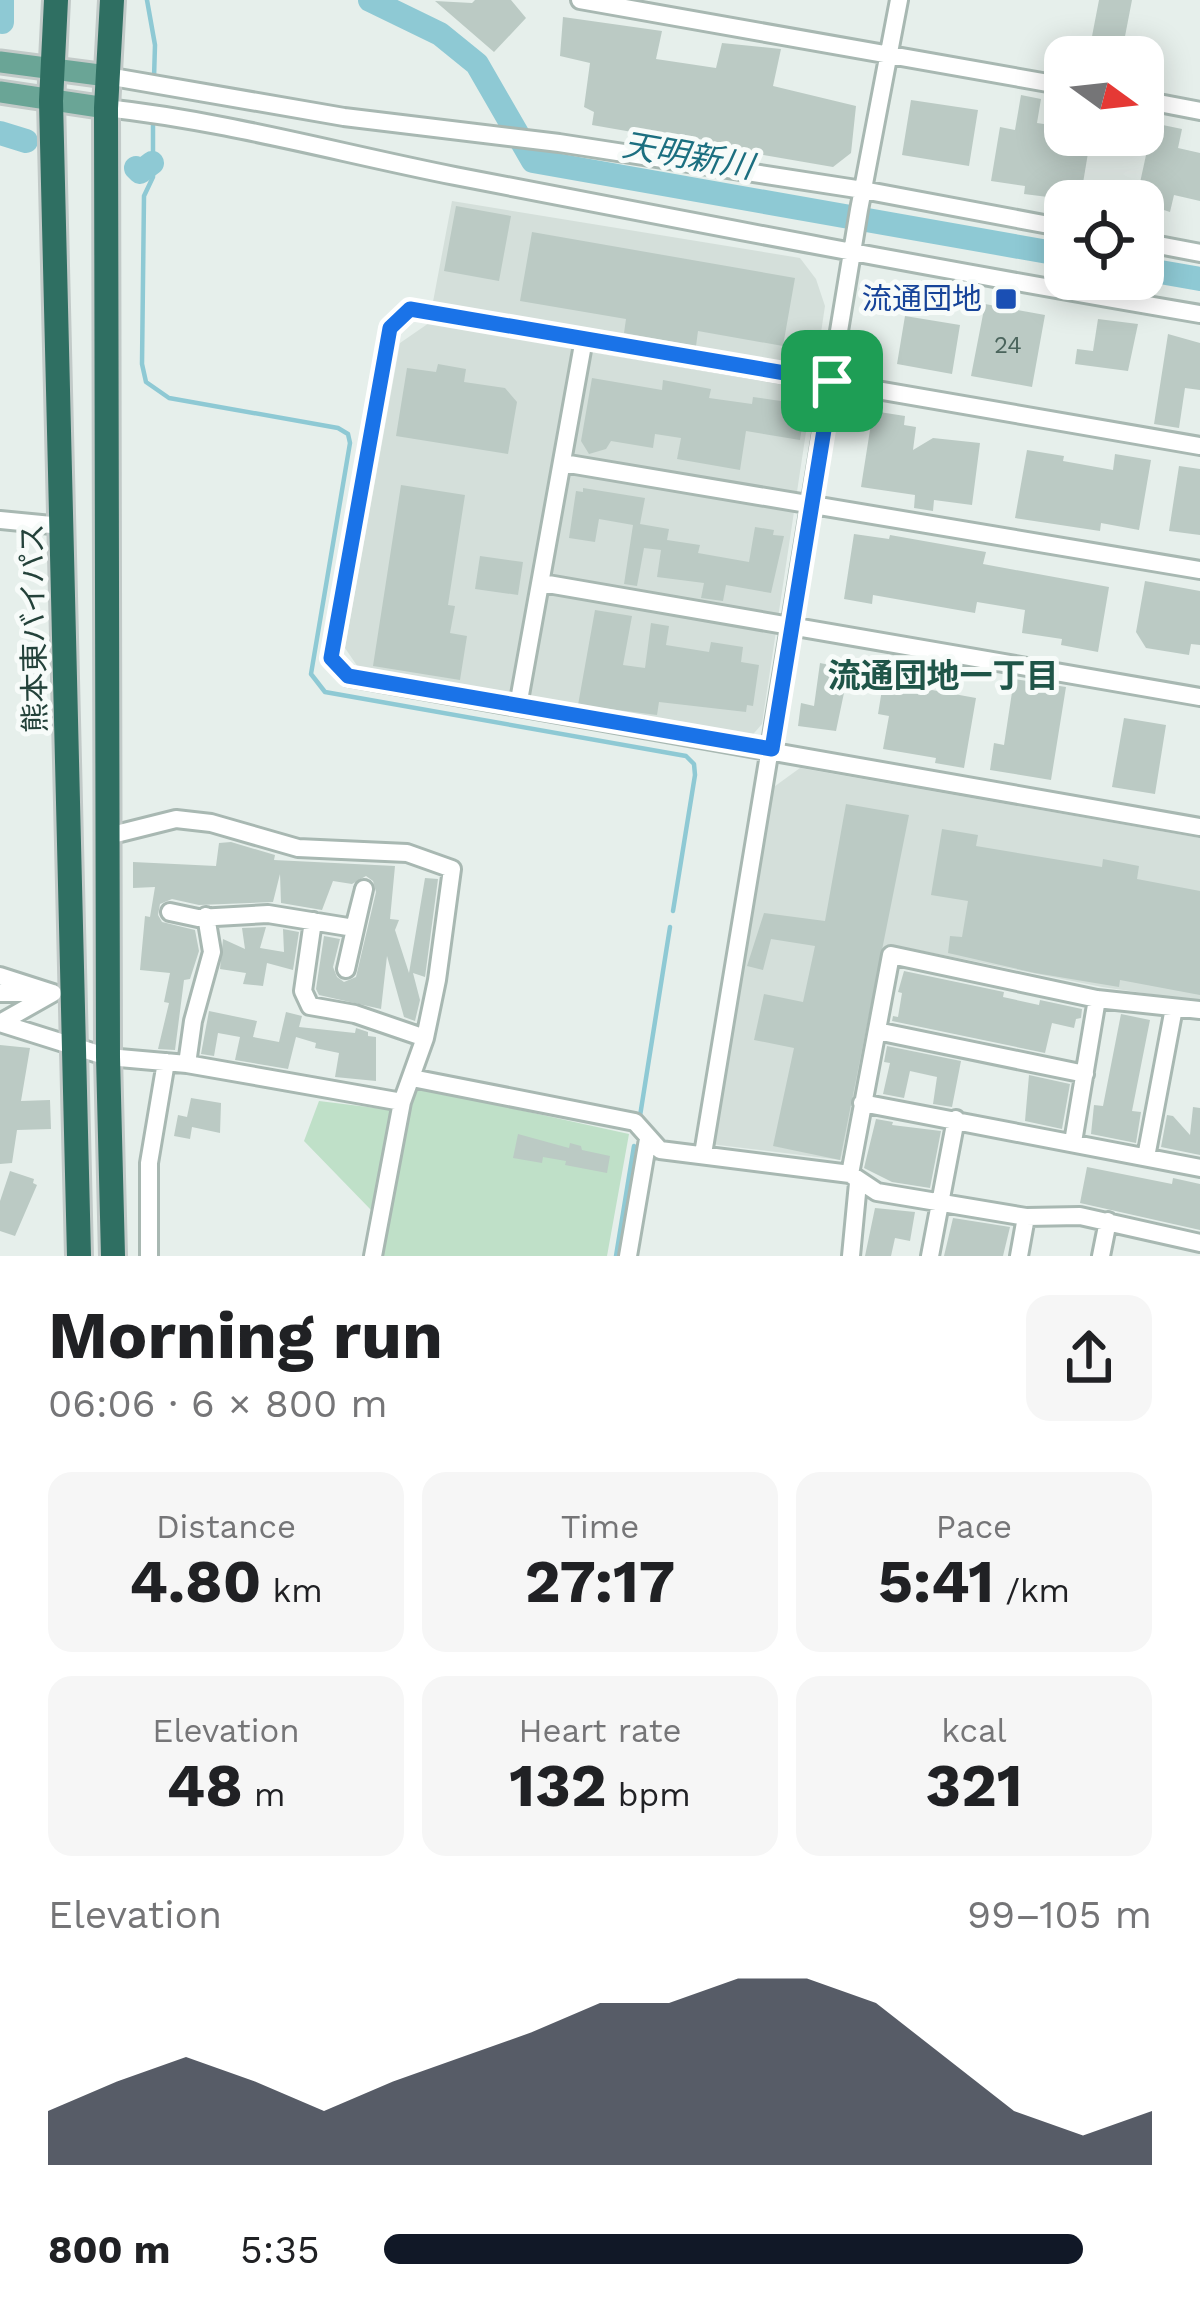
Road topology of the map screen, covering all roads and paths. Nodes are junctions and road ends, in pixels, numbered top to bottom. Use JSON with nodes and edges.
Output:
{"nodes":[{"id":1,"x":56,"y":0,"type":"edge"},
{"id":2,"x":112,"y":0,"type":"edge"},
{"id":3,"x":580,"y":0,"type":"edge"},
{"id":4,"x":899,"y":0,"type":"edge"},
{"id":5,"x":891,"y":54,"type":"junction"},
{"id":6,"x":0,"y":62,"type":"edge"},
{"id":7,"x":53,"y":70,"type":"junction"},
{"id":8,"x":107,"y":76,"type":"junction"},
{"id":9,"x":1044,"y":82,"type":"edge"},
{"id":10,"x":0,"y":92,"type":"edge"},
{"id":11,"x":51,"y":101,"type":"junction"},
{"id":12,"x":1164,"y":104,"type":"edge"},
{"id":13,"x":106,"y":108,"type":"junction"},
{"id":14,"x":1200,"y":111,"type":"edge"},
{"id":15,"x":863,"y":190,"type":"junction"},
{"id":16,"x":1044,"y":224,"type":"edge"},
{"id":17,"x":1164,"y":246,"type":"edge"},
{"id":18,"x":853,"y":249,"type":"junction"},
{"id":19,"x":1200,"y":253,"type":"edge"},
{"id":20,"x":1200,"y":314,"type":"edge"},
{"id":21,"x":584,"y":339,"type":"junction"},
{"id":22,"x":832,"y":381,"type":"junction"},
{"id":23,"x":1200,"y":446,"type":"edge"},
{"id":24,"x":563,"y":463,"type":"junction"},
{"id":25,"x":811,"y":505,"type":"junction"},
{"id":26,"x":0,"y":520,"type":"edge"},
{"id":27,"x":62,"y":526,"type":"junction"},
{"id":28,"x":1200,"y":570,"type":"edge"},
{"id":29,"x":542,"y":584,"type":"junction"},
{"id":30,"x":790,"y":628,"type":"junction"},
{"id":31,"x":1200,"y":697,"type":"edge"},
{"id":32,"x":518,"y":706,"type":"junction"},
{"id":33,"x":772,"y":749,"type":"junction"},
{"id":34,"x":1200,"y":827,"type":"edge"},
{"id":35,"x":108,"y":836,"type":"junction"},
{"id":36,"x":170,"y":912,"type":"dead end"},
{"id":37,"x":206,"y":916,"type":"junction"},
{"id":38,"x":313,"y":921,"type":"junction"},
{"id":39,"x":346,"y":969,"type":"dead end"},
{"id":40,"x":0,"y":976,"type":"edge"},
{"id":41,"x":0,"y":993,"type":"edge"},
{"id":42,"x":53,"y":994,"type":"junction"},
{"id":43,"x":1097,"y":999,"type":"junction"},
{"id":44,"x":1174,"y":1008,"type":"junction"},
{"id":45,"x":1200,"y":1010,"type":"edge"},
{"id":46,"x":877,"y":1031,"type":"junction"},
{"id":47,"x":425,"y":1038,"type":"junction"},
{"id":48,"x":76,"y":1045,"type":"junction"},
{"id":49,"x":108,"y":1057,"type":"junction"},
{"id":50,"x":166,"y":1062,"type":"junction"},
{"id":51,"x":188,"y":1064,"type":"junction"},
{"id":52,"x":1085,"y":1073,"type":"junction"},
{"id":53,"x":412,"y":1078,"type":"junction"},
{"id":54,"x":402,"y":1102,"type":"junction"},
{"id":55,"x":862,"y":1103,"type":"junction"},
{"id":56,"x":956,"y":1119,"type":"junction"},
{"id":57,"x":648,"y":1139,"type":"junction"},
{"id":58,"x":1073,"y":1142,"type":"junction"},
{"id":59,"x":703,"y":1154,"type":"junction"},
{"id":60,"x":1146,"y":1157,"type":"junction"},
{"id":61,"x":1200,"y":1168,"type":"edge"},
{"id":62,"x":854,"y":1179,"type":"junction"},
{"id":63,"x":940,"y":1204,"type":"junction"},
{"id":64,"x":1026,"y":1217,"type":"junction"},
{"id":65,"x":1108,"y":1221,"type":"junction"},
{"id":66,"x":1200,"y":1243,"type":"edge"},
{"id":67,"x":79,"y":1256,"type":"edge"},
{"id":68,"x":113,"y":1256,"type":"edge"},
{"id":69,"x":149,"y":1256,"type":"edge"},
{"id":70,"x":373,"y":1256,"type":"edge"},
{"id":71,"x":628,"y":1256,"type":"edge"},
{"id":72,"x":851,"y":1256,"type":"edge"},
{"id":73,"x":930,"y":1256,"type":"edge"},
{"id":74,"x":1019,"y":1256,"type":"edge"},
{"id":75,"x":1101,"y":1256,"type":"edge"}],
"edges":[{"from":1,"to":7,"type":"highway","name":"熊本東バイパス"},
{"from":2,"to":8,"type":"highway"},
{"from":3,"to":5,"type":"street"},
{"from":4,"to":5,"type":"street"},
{"from":5,"to":9,"type":"street"},
{"from":5,"to":15,"type":"street"},
{"from":6,"to":7,"type":"main road"},
{"from":7,"to":8,"type":"main road"},
{"from":7,"to":11,"type":"highway","name":"熊本東バイパス"},
{"from":8,"to":13,"type":"highway"},
{"from":8,"to":15,"type":"street"},
{"from":10,"to":11,"type":"main road"},
{"from":11,"to":13,"type":"main road"},
{"from":11,"to":27,"type":"highway","name":"熊本東バイパス"},
{"from":12,"to":14,"type":"street"},
{"from":13,"to":18,"type":"street"},
{"from":13,"to":35,"type":"highway"},
{"from":15,"to":16,"type":"street"},
{"from":15,"to":18,"type":"street"},
{"from":17,"to":19,"type":"street"},
{"from":18,"to":20,"type":"street"},
{"from":18,"to":22,"type":"street"},
{"from":21,"to":22,"type":"street"},
{"from":21,"to":24,"type":"street"},
{"from":21,"to":32,"type":"street"},
{"from":22,"to":23,"type":"street"},
{"from":22,"to":25,"type":"street"},
{"from":24,"to":25,"type":"street"},
{"from":24,"to":29,"type":"street"},
{"from":25,"to":28,"type":"street"},
{"from":25,"to":30,"type":"street"},
{"from":26,"to":27,"type":"street"},
{"from":27,"to":48,"type":"highway","name":"熊本東バイパス"},
{"from":29,"to":30,"type":"street"},
{"from":29,"to":32,"type":"street"},
{"from":30,"to":31,"type":"street"},
{"from":30,"to":33,"type":"street"},
{"from":32,"to":33,"type":"street"},
{"from":33,"to":34,"type":"street"},
{"from":33,"to":59,"type":"street"},
{"from":35,"to":47,"type":"street"},
{"from":35,"to":49,"type":"highway"},
{"from":36,"to":37,"type":"street"},
{"from":37,"to":38,"type":"street"},
{"from":37,"to":51,"type":"street"},
{"from":38,"to":39,"type":"street"},
{"from":38,"to":47,"type":"street"},
{"from":40,"to":42,"type":"street"},
{"from":41,"to":42,"type":"street"},
{"from":42,"to":48,"type":"street"},
{"from":43,"to":44,"type":"street"},
{"from":43,"to":46,"type":"street"},
{"from":43,"to":52,"type":"street"},
{"from":44,"to":45,"type":"street"},
{"from":44,"to":60,"type":"street"},
{"from":46,"to":52,"type":"street"},
{"from":46,"to":55,"type":"street"},
{"from":47,"to":53,"type":"street"},
{"from":48,"to":49,"type":"street"},
{"from":48,"to":67,"type":"highway","name":"熊本東バイパス"},
{"from":49,"to":50,"type":"street"},
{"from":49,"to":68,"type":"highway"},
{"from":50,"to":51,"type":"street"},
{"from":50,"to":69,"type":"street"},
{"from":51,"to":54,"type":"street"},
{"from":52,"to":58,"type":"street"},
{"from":53,"to":54,"type":"street"},
{"from":53,"to":57,"type":"street"},
{"from":54,"to":70,"type":"street"},
{"from":55,"to":56,"type":"street"},
{"from":55,"to":62,"type":"street"},
{"from":56,"to":58,"type":"street"},
{"from":56,"to":63,"type":"street"},
{"from":57,"to":59,"type":"street"},
{"from":57,"to":71,"type":"street"},
{"from":58,"to":60,"type":"street"},
{"from":59,"to":62,"type":"street"},
{"from":60,"to":61,"type":"street"},
{"from":62,"to":63,"type":"street"},
{"from":62,"to":72,"type":"street"},
{"from":63,"to":64,"type":"street"},
{"from":63,"to":73,"type":"street"},
{"from":64,"to":65,"type":"street"},
{"from":64,"to":74,"type":"street"},
{"from":65,"to":66,"type":"street"},
{"from":65,"to":75,"type":"street"}]}
